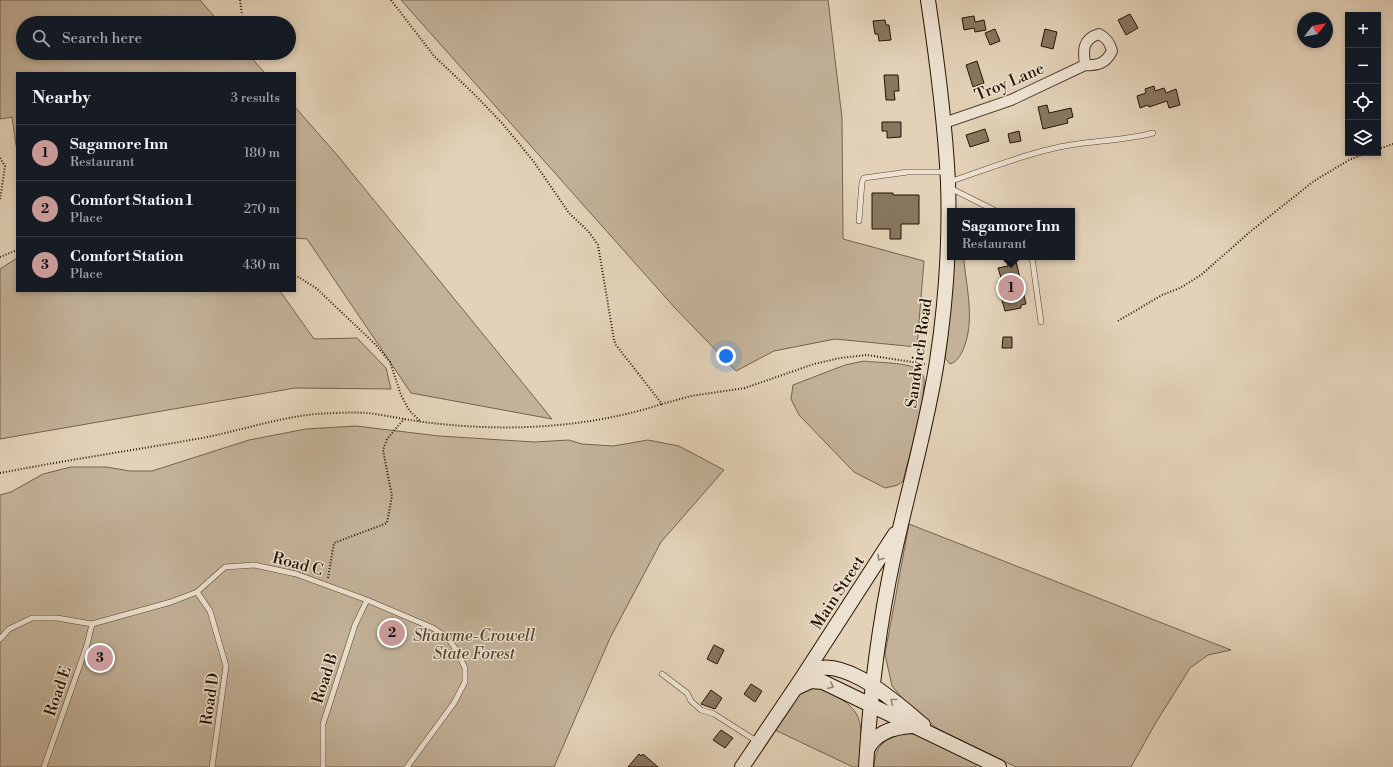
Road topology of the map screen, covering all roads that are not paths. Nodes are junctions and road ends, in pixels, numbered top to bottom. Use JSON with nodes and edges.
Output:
{"nodes":[{"id":1,"x":928,"y":0,"type":"edge"},
{"id":2,"x":1085,"y":65,"type":"dead end"},
{"id":3,"x":944,"y":123,"type":"junction"},
{"id":4,"x":1153,"y":133,"type":"dead end"},
{"id":5,"x":950,"y":181,"type":"junction"},
{"id":6,"x":949,"y":208,"type":"edge"},
{"id":7,"x":991,"y":208,"type":"edge"},
{"id":8,"x":859,"y":221,"type":"dead end"},
{"id":9,"x":947,"y":252,"type":"edge"},
{"id":10,"x":1032,"y":260,"type":"edge"},
{"id":11,"x":1042,"y":322,"type":"dead end"},
{"id":12,"x":901,"y":525,"type":"junction"},
{"id":13,"x":197,"y":592,"type":"junction"},
{"id":14,"x":367,"y":600,"type":"junction"},
{"id":15,"x":92,"y":624,"type":"junction"},
{"id":16,"x":0,"y":639,"type":"edge"},
{"id":17,"x":662,"y":674,"type":"dead end"},
{"id":18,"x":799,"y":683,"type":"junction"},
{"id":19,"x":873,"y":685,"type":"junction"},
{"id":20,"x":870,"y":706,"type":"junction"},
{"id":21,"x":912,"y":726,"type":"junction"},
{"id":22,"x":934,"y":734,"type":"junction"},
{"id":23,"x":759,"y":743,"type":"junction"},
{"id":24,"x":867,"y":751,"type":"junction"},
{"id":25,"x":990,"y":765,"type":"edge"},
{"id":26,"x":44,"y":767,"type":"edge"},
{"id":27,"x":212,"y":767,"type":"edge"},
{"id":28,"x":323,"y":767,"type":"edge"},
{"id":29,"x":408,"y":767,"type":"edge"},
{"id":30,"x":742,"y":767,"type":"edge"},
{"id":31,"x":866,"y":767,"type":"edge"}],
"edges":[{"from":1,"to":3,"type":"main road","name":"Sandwich Road"},
{"from":2,"to":3,"type":"street","name":"Troy Lane"},
{"from":3,"to":5,"type":"main road","name":"Sandwich Road"},
{"from":4,"to":5,"type":"lane"},
{"from":5,"to":6,"type":"main road","name":"Sandwich Road"},
{"from":5,"to":7,"type":"lane"},
{"from":5,"to":8,"type":"lane"},
{"from":9,"to":12,"type":"main road","name":"Sandwich Road"},
{"from":10,"to":11,"type":"lane"},
{"from":12,"to":18,"type":"main road","name":"Main Street","one_way":true},
{"from":12,"to":19,"type":"main road","name":"Sandwich Road"},
{"from":13,"to":14,"type":"lane","name":"Road C"},
{"from":13,"to":15,"type":"lane","name":"Road C"},
{"from":13,"to":27,"type":"lane","name":"Road D"},
{"from":14,"to":28,"type":"lane","name":"Road B"},
{"from":14,"to":29,"type":"lane","name":"Road C"},
{"from":15,"to":16,"type":"lane","name":"Road C"},
{"from":15,"to":26,"type":"lane","name":"Road E"},
{"from":17,"to":23,"type":"lane"},
{"from":18,"to":19,"type":"main road","name":"Main Street"},
{"from":18,"to":20,"type":"main road","one_way":true},
{"from":18,"to":23,"type":"main road","name":"Main Street"},
{"from":19,"to":20,"type":"main road","name":"Sandwich Road"},
{"from":22,"to":19,"type":"main road","name":"Main Street","one_way":true},
{"from":20,"to":21,"type":"main road"},
{"from":20,"to":24,"type":"main road","name":"Sandwich Road"},
{"from":21,"to":22,"type":"main road"},
{"from":21,"to":24,"type":"main road"},
{"from":22,"to":25,"type":"main road"},
{"from":23,"to":30,"type":"main road","name":"Main Street"},
{"from":24,"to":31,"type":"main road","name":"Sandwich Road"}]}
